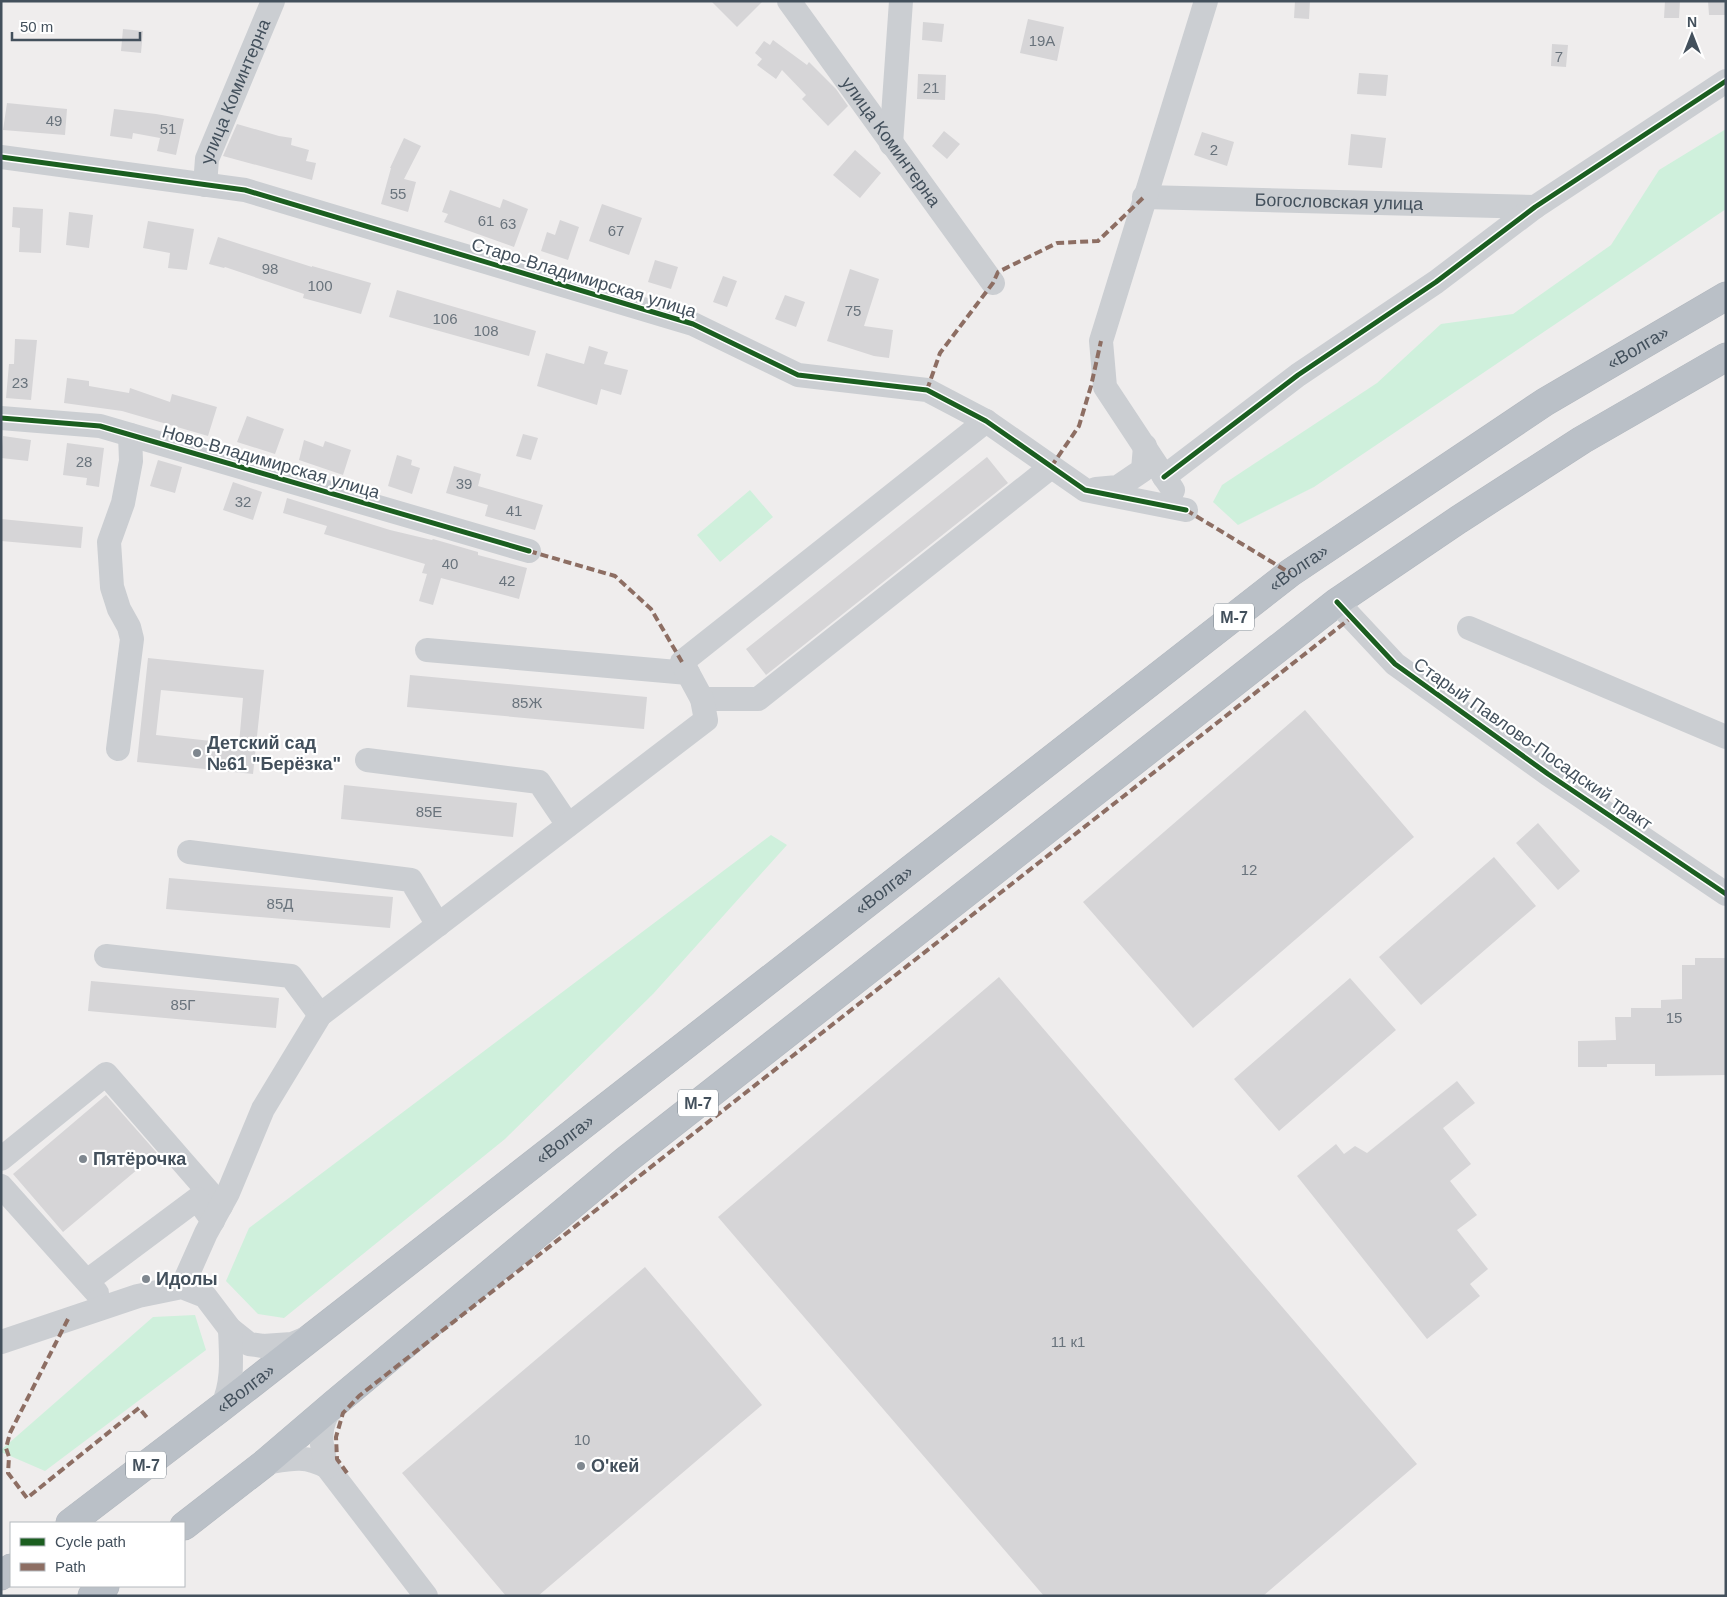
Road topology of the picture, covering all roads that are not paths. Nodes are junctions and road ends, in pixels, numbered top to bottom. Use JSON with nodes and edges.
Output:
{"nodes":[{"id":1,"x":273,"y":1,"type":"edge"},
{"id":2,"x":789,"y":1,"type":"edge"},
{"id":3,"x":901,"y":1,"type":"edge"},
{"id":4,"x":1206,"y":1,"type":"edge"},
{"id":5,"x":1726,"y":81,"type":"edge"},
{"id":6,"x":892,"y":144,"type":"junction"},
{"id":7,"x":1,"y":158,"type":"edge"},
{"id":8,"x":205,"y":185,"type":"junction"},
{"id":9,"x":1144,"y":197,"type":"junction"},
{"id":10,"x":1535,"y":207,"type":"junction"},
{"id":11,"x":993,"y":283,"type":"dead end"},
{"id":12,"x":1726,"y":296,"type":"edge"},
{"id":13,"x":1726,"y":357,"type":"edge"},
{"id":14,"x":1,"y":418,"type":"edge"},
{"id":15,"x":986,"y":421,"type":"junction"},
{"id":16,"x":130,"y":435,"type":"junction"},
{"id":17,"x":1145,"y":446,"type":"junction"},
{"id":18,"x":1052,"y":467,"type":"junction"},
{"id":19,"x":1164,"y":476,"type":"junction"},
{"id":20,"x":1084,"y":490,"type":"junction"},
{"id":21,"x":529,"y":551,"type":"dead end"},
{"id":22,"x":1337,"y":602,"type":"junction"},
{"id":23,"x":1470,"y":628,"type":"dead end"},
{"id":24,"x":427,"y":650,"type":"dead end"},
{"id":25,"x":688,"y":673,"type":"junction"},
{"id":26,"x":702,"y":699,"type":"junction"},
{"id":27,"x":1726,"y":737,"type":"edge"},
{"id":28,"x":118,"y":749,"type":"dead end"},
{"id":29,"x":368,"y":760,"type":"dead end"},
{"id":30,"x":568,"y":825,"type":"junction"},
{"id":31,"x":189,"y":852,"type":"dead end"},
{"id":32,"x":1726,"y":894,"type":"edge"},
{"id":33,"x":438,"y":925,"type":"junction"},
{"id":34,"x":106,"y":956,"type":"dead end"},
{"id":35,"x":320,"y":1015,"type":"junction"},
{"id":36,"x":1,"y":1159,"type":"edge"},
{"id":37,"x":1,"y":1186,"type":"edge"},
{"id":38,"x":217,"y":1214,"type":"junction"},
{"id":39,"x":87,"y":1281,"type":"junction"},
{"id":40,"x":182,"y":1287,"type":"junction"},
{"id":41,"x":110,"y":1306,"type":"junction"},
{"id":42,"x":230,"y":1329,"type":"junction"},
{"id":43,"x":313,"y":1335,"type":"junction"},
{"id":44,"x":1,"y":1342,"type":"edge"},
{"id":45,"x":334,"y":1404,"type":"junction"},
{"id":46,"x":222,"y":1407,"type":"junction"},
{"id":47,"x":265,"y":1463,"type":"junction"},
{"id":48,"x":327,"y":1467,"type":"junction"},
{"id":49,"x":71,"y":1522,"type":"edge"},
{"id":50,"x":185,"y":1525,"type":"edge"},
{"id":51,"x":104,"y":1587,"type":"edge"},
{"id":52,"x":92,"y":1596,"type":"edge"},
{"id":53,"x":426,"y":1596,"type":"edge"}],
"edges":[{"from":1,"to":8,"type":"street","name":"улица Коминтерна"},
{"from":2,"to":6,"type":"street","name":"улица Коминтерна"},
{"from":3,"to":6,"type":"street"},
{"from":4,"to":9,"type":"street"},
{"from":5,"to":10,"type":"street"},
{"from":6,"to":11,"type":"street","name":"улица Коминтерна"},
{"from":7,"to":8,"type":"street","name":"Старо-Владимирская улица"},
{"from":8,"to":15,"type":"street","name":"Старо-Владимирская улица"},
{"from":9,"to":10,"type":"street","name":"Богословская улица"},
{"from":9,"to":17,"type":"street"},
{"from":10,"to":19,"type":"street"},
{"from":12,"to":43,"type":"highway","name":"«Волга»","number":"М-7"},
{"from":13,"to":22,"type":"highway","number":"М-7"},
{"from":14,"to":16,"type":"street","name":"Ново-Владимирская улица"},
{"from":15,"to":18,"type":"street","name":"Старо-Владимирская улица"},
{"from":15,"to":25,"type":"street"},
{"from":16,"to":21,"type":"street","name":"Ново-Владимирская улица"},
{"from":16,"to":28,"type":"street"},
{"from":17,"to":19,"type":"street"},
{"from":17,"to":20,"type":"street"},
{"from":18,"to":20,"type":"street","name":"Старо-Владимирская улица"},
{"from":18,"to":26,"type":"street"},
{"from":19,"to":20,"type":"street","name":"Старо-Владимирская улица"},
{"from":22,"to":32,"type":"street","name":"Старый Павлово-Посадский тракт"},
{"from":22,"to":45,"type":"highway","number":"М-7"},
{"from":23,"to":27,"type":"street"},
{"from":24,"to":25,"type":"street"},
{"from":25,"to":26,"type":"street"},
{"from":26,"to":30,"type":"street"},
{"from":29,"to":30,"type":"street"},
{"from":30,"to":33,"type":"street"},
{"from":31,"to":33,"type":"street"},
{"from":33,"to":35,"type":"street"},
{"from":34,"to":35,"type":"street"},
{"from":35,"to":38,"type":"street"},
{"from":36,"to":38,"type":"street"},
{"from":37,"to":39,"type":"street"},
{"from":38,"to":39,"type":"street"},
{"from":38,"to":40,"type":"street"},
{"from":39,"to":41,"type":"street"},
{"from":40,"to":41,"type":"street"},
{"from":40,"to":42,"type":"street"},
{"from":41,"to":44,"type":"street"},
{"from":42,"to":43,"type":"street"},
{"from":42,"to":46,"type":"street"},
{"from":43,"to":46,"type":"highway","name":"«Волга»","number":"М-7"},
{"from":45,"to":47,"type":"highway","number":"М-7"},
{"from":45,"to":48,"type":"street"},
{"from":46,"to":49,"type":"highway","name":"«Волга»","number":"М-7"},
{"from":47,"to":48,"type":"street"},
{"from":47,"to":50,"type":"highway","number":"М-7"},
{"from":48,"to":53,"type":"street"},
{"from":51,"to":52,"type":"highway"}]}
